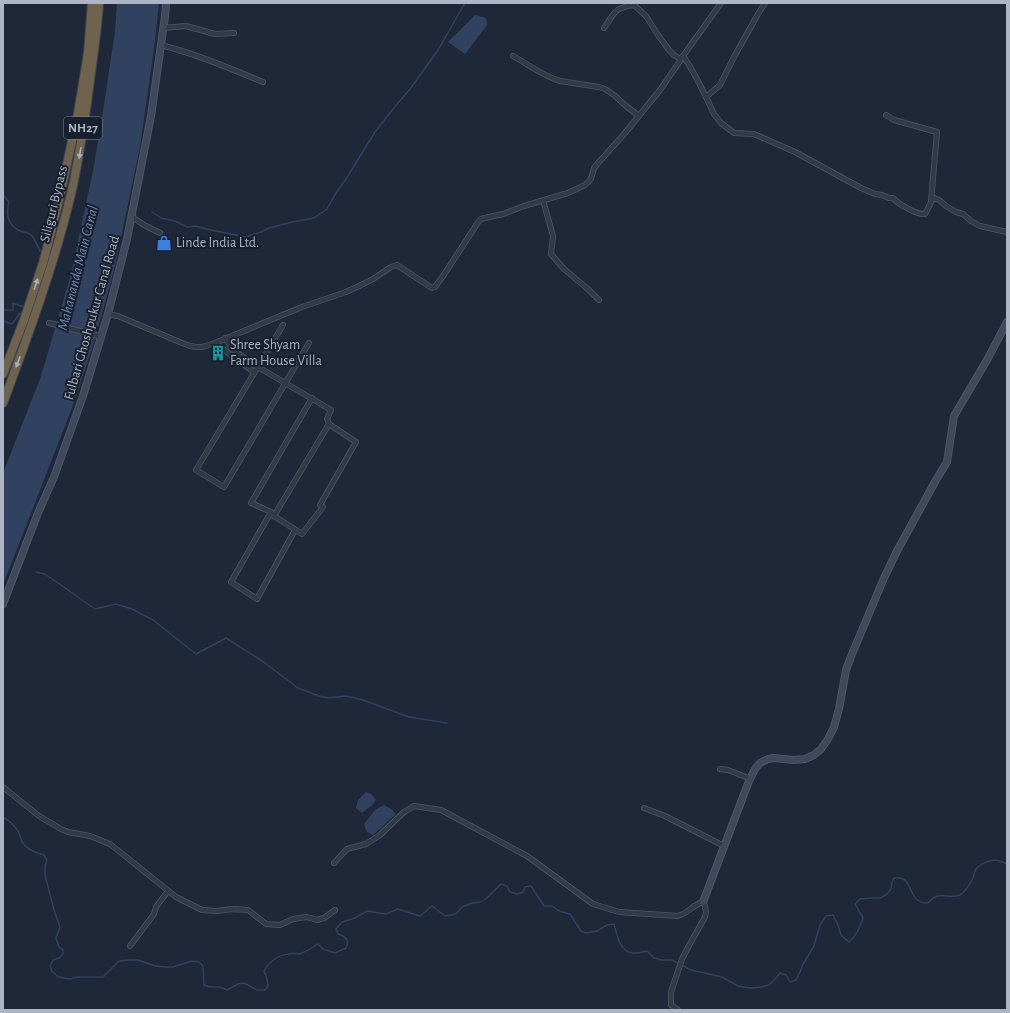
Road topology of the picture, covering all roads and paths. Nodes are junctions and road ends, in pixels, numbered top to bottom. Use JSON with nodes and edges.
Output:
{"nodes":[{"id":1,"x":92,"y":3,"type":"edge"},
{"id":2,"x":99,"y":3,"type":"edge"},
{"id":3,"x":166,"y":3,"type":"edge"},
{"id":4,"x":720,"y":3,"type":"edge"},
{"id":5,"x":765,"y":3,"type":"edge"},
{"id":6,"x":163,"y":28,"type":"junction"},
{"id":7,"x":604,"y":28,"type":"dead end"},
{"id":8,"x":234,"y":33,"type":"dead end"},
{"id":9,"x":160,"y":45,"type":"junction"},
{"id":10,"x":513,"y":56,"type":"dead end"},
{"id":11,"x":681,"y":58,"type":"junction"},
{"id":12,"x":263,"y":82,"type":"dead end"},
{"id":13,"x":706,"y":97,"type":"junction"},
{"id":14,"x":886,"y":115,"type":"dead end"},
{"id":15,"x":639,"y":116,"type":"junction"},
{"id":16,"x":543,"y":200,"type":"junction"},
{"id":17,"x":931,"y":201,"type":"junction"},
{"id":18,"x":131,"y":216,"type":"junction"},
{"id":19,"x":1007,"y":232,"type":"edge"},
{"id":20,"x":160,"y":233,"type":"dead end"},
{"id":21,"x":599,"y":300,"type":"dead end"},
{"id":22,"x":108,"y":314,"type":"junction"},
{"id":23,"x":1007,"y":322,"type":"edge"},
{"id":24,"x":51,"y":324,"type":"dead end"},
{"id":25,"x":283,"y":325,"type":"dead end"},
{"id":26,"x":100,"y":335,"type":"junction"},
{"id":27,"x":225,"y":338,"type":"junction"},
{"id":28,"x":215,"y":343,"type":"junction"},
{"id":29,"x":309,"y":343,"type":"dead end"},
{"id":30,"x":258,"y":367,"type":"junction"},
{"id":31,"x":254,"y":372,"type":"junction"},
{"id":32,"x":3,"y":374,"type":"edge"},
{"id":33,"x":285,"y":382,"type":"junction"},
{"id":34,"x":312,"y":398,"type":"junction"},
{"id":35,"x":3,"y":403,"type":"edge"},
{"id":36,"x":329,"y":424,"type":"junction"},
{"id":37,"x":272,"y":514,"type":"junction"},
{"id":38,"x":295,"y":530,"type":"junction"},
{"id":39,"x":3,"y":604,"type":"edge"},
{"id":40,"x":720,"y":769,"type":"dead end"},
{"id":41,"x":751,"y":779,"type":"junction"},
{"id":42,"x":3,"y":787,"type":"edge"},
{"id":43,"x":644,"y":808,"type":"dead end"},
{"id":44,"x":724,"y":846,"type":"junction"},
{"id":45,"x":334,"y":863,"type":"dead end"},
{"id":46,"x":168,"y":891,"type":"junction"},
{"id":47,"x":703,"y":902,"type":"junction"},
{"id":48,"x":335,"y":910,"type":"dead end"},
{"id":49,"x":130,"y":946,"type":"dead end"},
{"id":50,"x":678,"y":1010,"type":"edge"}],
"edges":[{"from":32,"to":1,"type":"highway","number":"NH27","one_way":true},
{"from":2,"to":35,"type":"highway","name":"Siliguri Bypass","number":"NH27","one_way":true},
{"from":3,"to":6,"type":"street","name":"Fulbari Ghoshpukur Canal Road"},
{"from":4,"to":11,"type":"street"},
{"from":5,"to":13,"type":"street"},
{"from":6,"to":8,"type":"street"},
{"from":6,"to":9,"type":"street","name":"Fulbari Ghoshpukur Canal Road"},
{"from":7,"to":11,"type":"street"},
{"from":9,"to":12,"type":"street"},
{"from":9,"to":18,"type":"street","name":"Fulbari Ghoshpukur Canal Road"},
{"from":10,"to":15,"type":"street"},
{"from":11,"to":13,"type":"street"},
{"from":11,"to":15,"type":"street"},
{"from":13,"to":17,"type":"street"},
{"from":14,"to":17,"type":"street"},
{"from":15,"to":16,"type":"street"},
{"from":16,"to":21,"type":"street"},
{"from":16,"to":27,"type":"street"},
{"from":17,"to":19,"type":"street"},
{"from":18,"to":20,"type":"street"},
{"from":18,"to":22,"type":"street","name":"Fulbari Ghoshpukur Canal Road"},
{"from":22,"to":26,"type":"street","name":"Fulbari Ghoshpukur Canal Road"},
{"from":22,"to":28,"type":"street"},
{"from":23,"to":41,"type":"street"},
{"from":24,"to":26,"type":"street"},
{"from":25,"to":30,"type":"street"},
{"from":26,"to":39,"type":"street","name":"Fulbari Ghoshpukur Canal Road"},
{"from":27,"to":28,"type":"street"},
{"from":27,"to":30,"type":"street"},
{"from":28,"to":31,"type":"street"},
{"from":29,"to":33,"type":"street"},
{"from":30,"to":31,"type":"street"},
{"from":30,"to":33,"type":"street"},
{"from":31,"to":33,"type":"street"},
{"from":33,"to":34,"type":"street"},
{"from":34,"to":36,"type":"street"},
{"from":34,"to":37,"type":"street"},
{"from":36,"to":37,"type":"street"},
{"from":36,"to":38,"type":"street"},
{"from":37,"to":38,"type":"street"},
{"from":37,"to":38,"type":"street"},
{"from":40,"to":41,"type":"street"},
{"from":41,"to":44,"type":"street"},
{"from":42,"to":46,"type":"street"},
{"from":43,"to":44,"type":"street"},
{"from":44,"to":47,"type":"street"},
{"from":45,"to":47,"type":"street"},
{"from":46,"to":48,"type":"street"},
{"from":46,"to":49,"type":"street"},
{"from":47,"to":50,"type":"street"}]}
